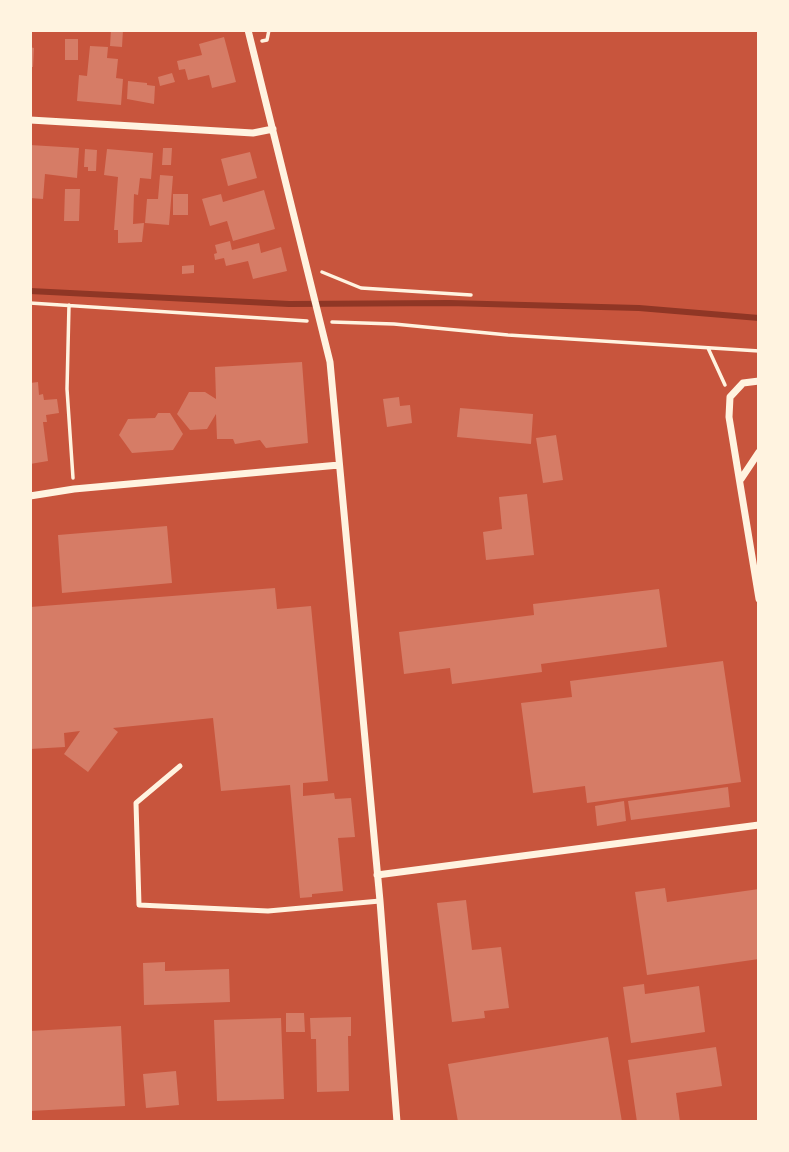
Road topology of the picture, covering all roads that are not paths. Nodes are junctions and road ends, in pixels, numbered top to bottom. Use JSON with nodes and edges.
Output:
{"nodes":[{"id":1,"x":248,"y":30,"type":"edge"},
{"id":2,"x":30,"y":120,"type":"edge"},
{"id":3,"x":273,"y":129,"type":"junction"},
{"id":4,"x":759,"y":381,"type":"edge"},
{"id":5,"x":759,"y":452,"type":"edge"},
{"id":6,"x":339,"y":466,"type":"junction"},
{"id":7,"x":741,"y":480,"type":"junction"},
{"id":8,"x":30,"y":496,"type":"edge"},
{"id":9,"x":759,"y":599,"type":"edge"},
{"id":10,"x":180,"y":765,"type":"dead end"},
{"id":11,"x":759,"y":825,"type":"edge"},
{"id":12,"x":377,"y":875,"type":"junction"},
{"id":13,"x":380,"y":901,"type":"junction"},
{"id":14,"x":397,"y":1122,"type":"edge"}],
"edges":[{"from":1,"to":3,"type":"street"},
{"from":2,"to":3,"type":"street"},
{"from":3,"to":6,"type":"street"},
{"from":4,"to":7,"type":"street"},
{"from":5,"to":7,"type":"street"},
{"from":6,"to":8,"type":"street"},
{"from":6,"to":12,"type":"street"},
{"from":7,"to":9,"type":"street"},
{"from":10,"to":13,"type":"lane"},
{"from":11,"to":12,"type":"street"},
{"from":12,"to":13,"type":"street"},
{"from":13,"to":14,"type":"street"}]}
